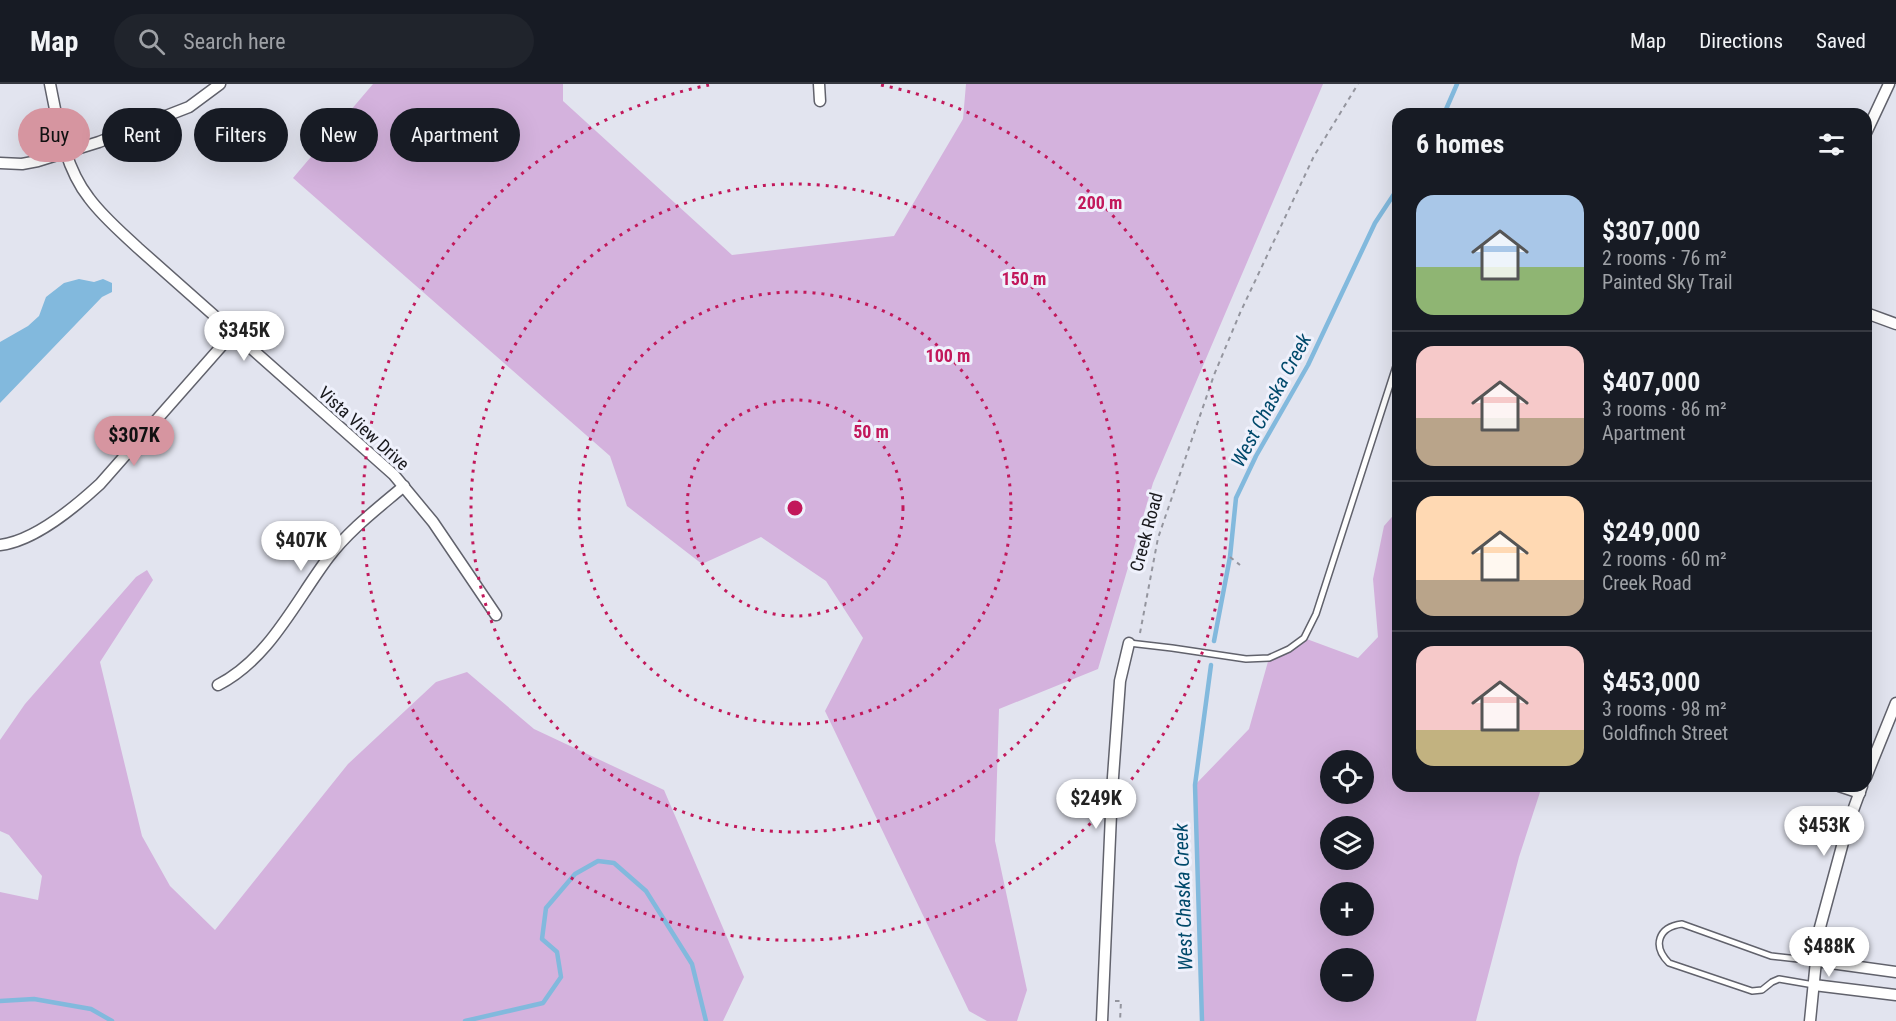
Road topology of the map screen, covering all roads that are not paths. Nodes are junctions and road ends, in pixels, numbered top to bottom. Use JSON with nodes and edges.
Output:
{"nodes":[{"id":1,"x":50,"y":84,"type":"edge"},
{"id":2,"x":220,"y":84,"type":"edge"},
{"id":3,"x":819,"y":84,"type":"edge"},
{"id":4,"x":1889,"y":84,"type":"edge"},
{"id":5,"x":820,"y":100,"type":"dead end"},
{"id":6,"x":55,"y":108,"type":"edge"},
{"id":7,"x":1872,"y":120,"type":"edge"},
{"id":8,"x":90,"y":144,"type":"edge"},
{"id":9,"x":30,"y":162,"type":"edge"},
{"id":10,"x":70,"y":162,"type":"edge"},
{"id":11,"x":0,"y":163,"type":"edge"},
{"id":12,"x":1872,"y":315,"type":"edge"},
{"id":13,"x":1896,"y":324,"type":"edge"},
{"id":14,"x":233,"y":333,"type":"junction"},
{"id":15,"x":1392,"y":379,"type":"edge"},
{"id":16,"x":404,"y":486,"type":"junction"},
{"id":17,"x":0,"y":545,"type":"edge"},
{"id":18,"x":496,"y":615,"type":"dead end"},
{"id":19,"x":1129,"y":643,"type":"joint"},
{"id":20,"x":218,"y":685,"type":"dead end"},
{"id":21,"x":1896,"y":703,"type":"edge"},
{"id":22,"x":1872,"y":762,"type":"edge"},
{"id":23,"x":1860,"y":792,"type":"edge"},
{"id":24,"x":1816,"y":962,"type":"junction"},
{"id":25,"x":1896,"y":972,"type":"edge"},
{"id":26,"x":1814,"y":985,"type":"junction"},
{"id":27,"x":1896,"y":995,"type":"edge"},
{"id":28,"x":1102,"y":1021,"type":"edge"},
{"id":29,"x":1810,"y":1021,"type":"edge"}],
"edges":[{"from":1,"to":6,"type":"street","name":"Vista View Drive"},
{"from":2,"to":8,"type":"street"},
{"from":3,"to":5,"type":"street"},
{"from":4,"to":7,"type":"street"},
{"from":9,"to":11,"type":"street"},
{"from":10,"to":14,"type":"street","name":"Vista View Drive"},
{"from":12,"to":13,"type":"street"},
{"from":14,"to":16,"type":"street","name":"Vista View Drive"},
{"from":14,"to":17,"type":"street"},
{"from":15,"to":19,"type":"lane"},
{"from":16,"to":18,"type":"street","name":"Vista View Drive"},
{"from":16,"to":20,"type":"street"},
{"from":19,"to":28,"type":"street"},
{"from":21,"to":22,"type":"street"},
{"from":23,"to":24,"type":"street"},
{"from":24,"to":25,"type":"street"},
{"from":24,"to":26,"type":"street"},
{"from":24,"to":26,"type":"lane"},
{"from":26,"to":27,"type":"street"},
{"from":26,"to":29,"type":"street"}]}
